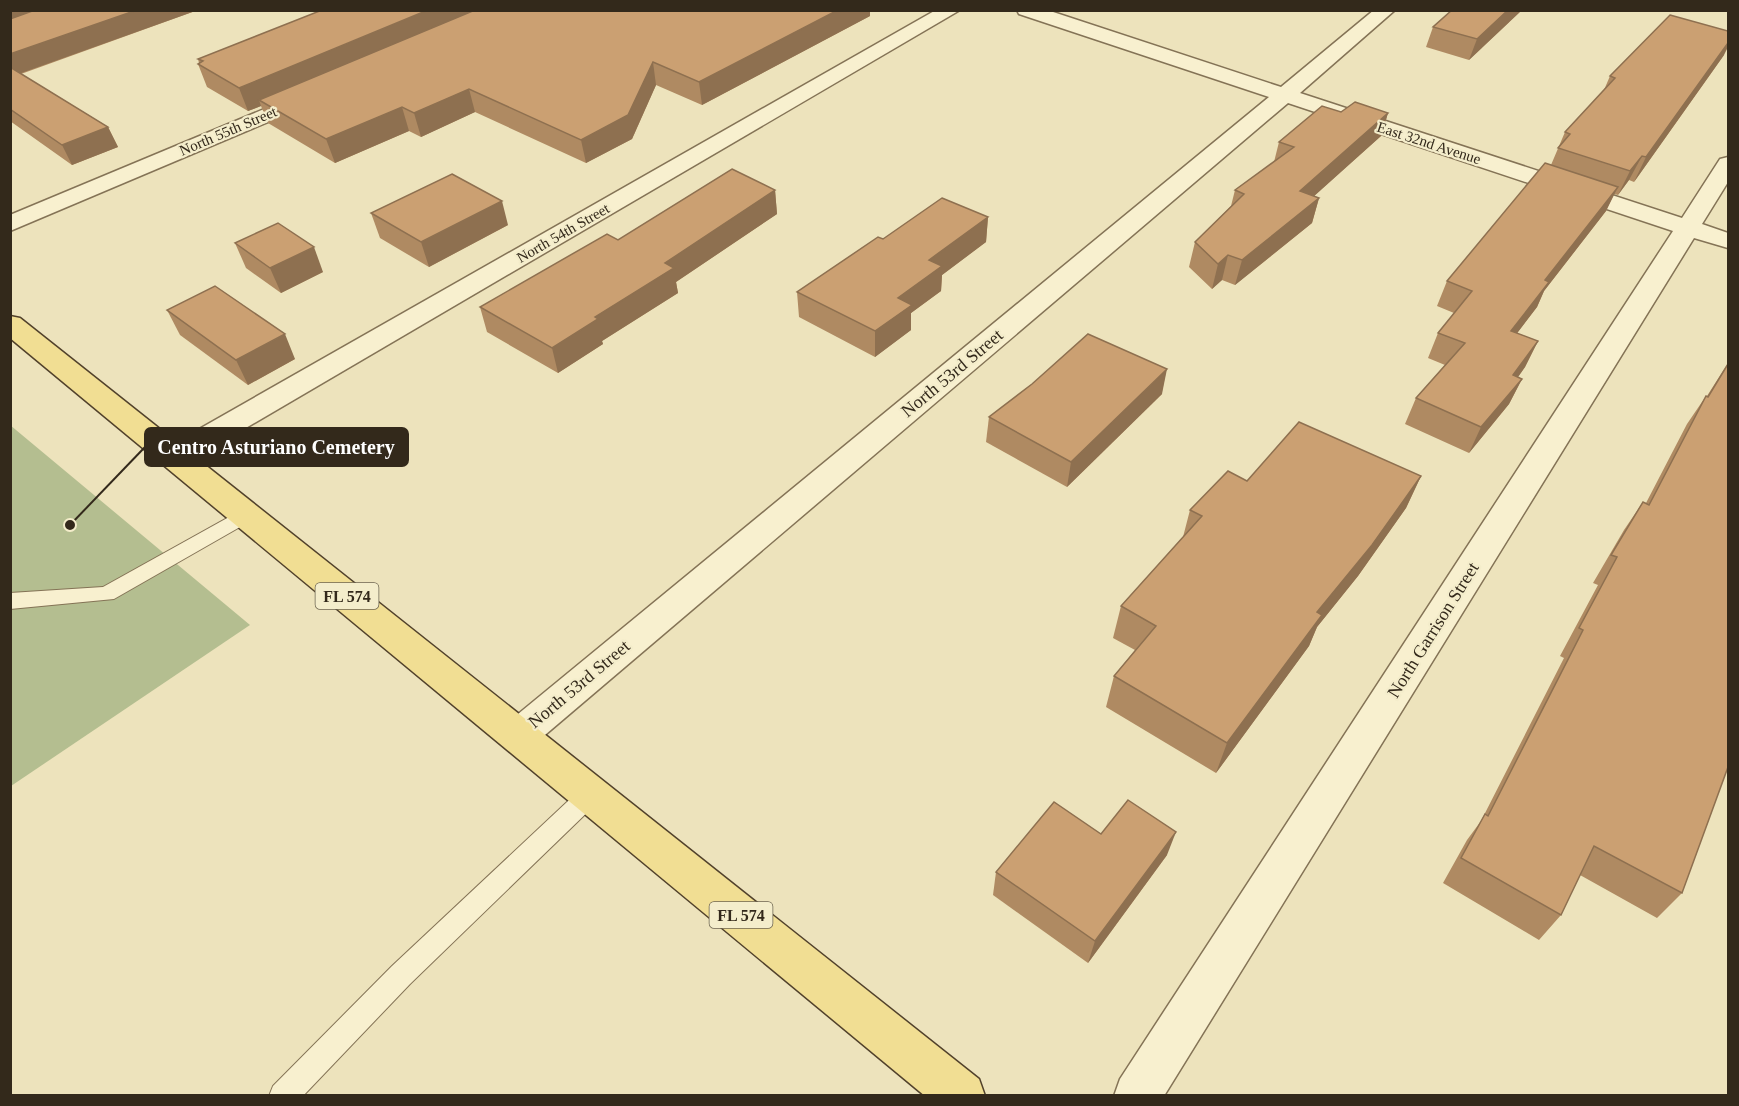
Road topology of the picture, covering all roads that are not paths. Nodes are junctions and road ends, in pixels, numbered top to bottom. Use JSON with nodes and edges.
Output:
{"nodes":[{"id":1,"x":951,"y":10,"type":"edge"},
{"id":2,"x":1026,"y":10,"type":"edge"},
{"id":3,"x":1386,"y":10,"type":"edge"},
{"id":4,"x":326,"y":89,"type":"edge"},
{"id":5,"x":1284,"y":95,"type":"junction"},
{"id":6,"x":1728,"y":164,"type":"edge"},
{"id":7,"x":10,"y":224,"type":"edge"},
{"id":8,"x":1688,"y":228,"type":"junction"},
{"id":9,"x":1728,"y":241,"type":"edge"},
{"id":10,"x":10,"y":324,"type":"edge"},
{"id":11,"x":175,"y":456,"type":"junction"},
{"id":12,"x":246,"y":514,"type":"junction"},
{"id":13,"x":10,"y":601,"type":"edge"},
{"id":14,"x":519,"y":735,"type":"junction"},
{"id":15,"x":591,"y":794,"type":"junction"},
{"id":16,"x":283,"y":1095,"type":"edge"},
{"id":17,"x":963,"y":1095,"type":"edge"},
{"id":18,"x":1137,"y":1095,"type":"edge"}],
"edges":[{"from":1,"to":11,"type":"street","name":"North 54th Street"},
{"from":2,"to":5,"type":"street","name":"East 32nd Avenue"},
{"from":3,"to":5,"type":"street","name":"North 53rd Street"},
{"from":4,"to":7,"type":"street","name":"North 55th Street"},
{"from":5,"to":8,"type":"street","name":"East 32nd Avenue"},
{"from":5,"to":14,"type":"street","name":"North 53rd Street"},
{"from":6,"to":8,"type":"street","name":"North Garrison Street"},
{"from":8,"to":9,"type":"street","name":"East 32nd Avenue"},
{"from":8,"to":18,"type":"street","name":"North Garrison Street"},
{"from":10,"to":11,"type":"main road","number":"FL 574"},
{"from":11,"to":12,"type":"main road","number":"FL 574"},
{"from":12,"to":13,"type":"lane"},
{"from":12,"to":14,"type":"main road","number":"FL 574"},
{"from":14,"to":15,"type":"main road","number":"FL 574"},
{"from":15,"to":16,"type":"lane"},
{"from":15,"to":17,"type":"main road","number":"FL 574"}]}
